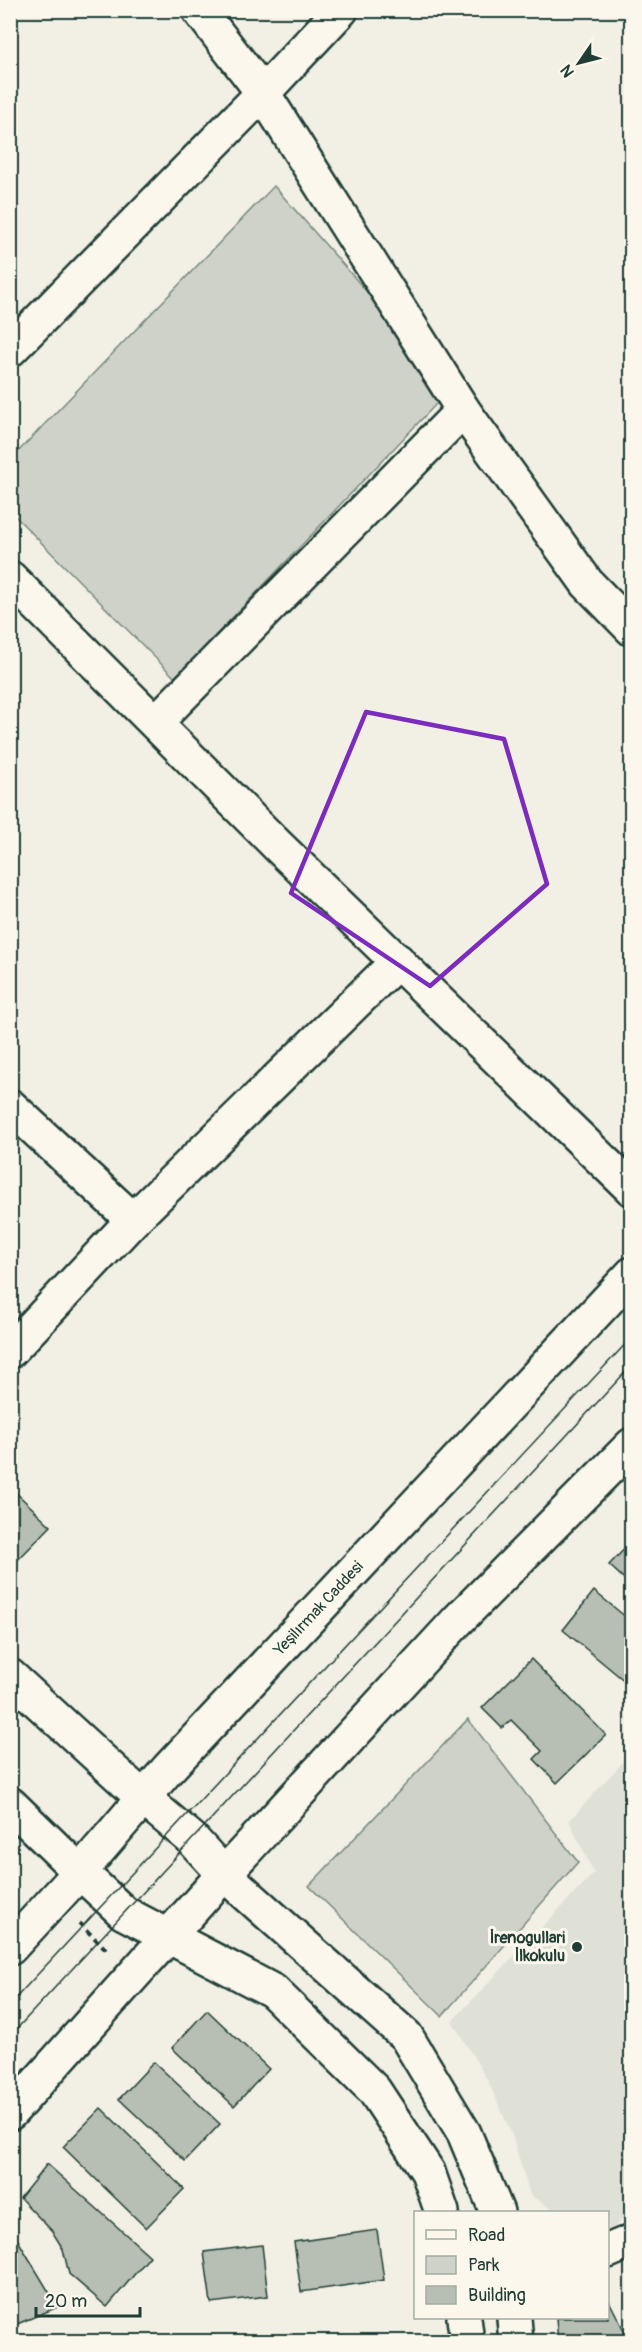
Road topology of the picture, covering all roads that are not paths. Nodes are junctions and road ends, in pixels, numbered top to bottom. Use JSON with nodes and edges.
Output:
{"nodes":[{"id":1,"x":199,"y":10,"type":"edge"},
{"id":2,"x":341,"y":10,"type":"edge"},
{"id":3,"x":263,"y":93,"type":"junction"},
{"id":4,"x":10,"y":350,"type":"edge"},
{"id":5,"x":463,"y":410,"type":"junction"},
{"id":6,"x":10,"y":578,"type":"edge"},
{"id":7,"x":632,"y":630,"type":"edge"},
{"id":8,"x":156,"y":722,"type":"junction"},
{"id":9,"x":398,"y":961,"type":"junction"},
{"id":10,"x":10,"y":1106,"type":"edge"},
{"id":11,"x":632,"y":1189,"type":"edge"},
{"id":12,"x":133,"y":1220,"type":"junction"},
{"id":13,"x":632,"y":1274,"type":"edge"},
{"id":14,"x":10,"y":1351,"type":"edge"},
{"id":15,"x":632,"y":1445,"type":"edge"},
{"id":16,"x":10,"y":1676,"type":"edge"},
{"id":17,"x":142,"y":1797,"type":"junction"},
{"id":18,"x":10,"y":1804,"type":"edge"},
{"id":19,"x":80,"y":1872,"type":"junction"},
{"id":20,"x":224,"y":1874,"type":"junction"},
{"id":21,"x":169,"y":1938,"type":"junction"},
{"id":22,"x":10,"y":1948,"type":"edge"},
{"id":23,"x":10,"y":2113,"type":"edge"},
{"id":24,"x":441,"y":2211,"type":"edge"},
{"id":25,"x":497,"y":2211,"type":"edge"},
{"id":26,"x":632,"y":2241,"type":"edge"},
{"id":27,"x":609,"y":2251,"type":"edge"},
{"id":28,"x":464,"y":2319,"type":"edge"},
{"id":29,"x":514,"y":2319,"type":"edge"},
{"id":30,"x":467,"y":2342,"type":"edge"},
{"id":31,"x":516,"y":2342,"type":"edge"}],
"edges":[{"from":1,"to":3,"type":"street"},
{"from":2,"to":3,"type":"street"},
{"from":3,"to":4,"type":"street"},
{"from":3,"to":5,"type":"street"},
{"from":5,"to":7,"type":"street"},
{"from":5,"to":8,"type":"street"},
{"from":6,"to":8,"type":"street"},
{"from":8,"to":9,"type":"street"},
{"from":9,"to":11,"type":"street"},
{"from":9,"to":12,"type":"street"},
{"from":10,"to":12,"type":"street"},
{"from":12,"to":14,"type":"street"},
{"from":13,"to":17,"type":"street","name":"Yeşilırmak Caddesi"},
{"from":15,"to":20,"type":"street"},
{"from":16,"to":17,"type":"street"},
{"from":17,"to":19,"type":"street","name":"Yeşilırmak Caddesi"},
{"from":17,"to":20,"type":"street"},
{"from":18,"to":19,"type":"street"},
{"from":19,"to":21,"type":"street"},
{"from":19,"to":22,"type":"street","name":"Yeşilırmak Caddesi"},
{"from":20,"to":21,"type":"street"},
{"from":20,"to":25,"type":"street"},
{"from":21,"to":23,"type":"street"},
{"from":21,"to":24,"type":"street"},
{"from":26,"to":27,"type":"street"},
{"from":28,"to":30,"type":"street"},
{"from":29,"to":31,"type":"street"}]}
